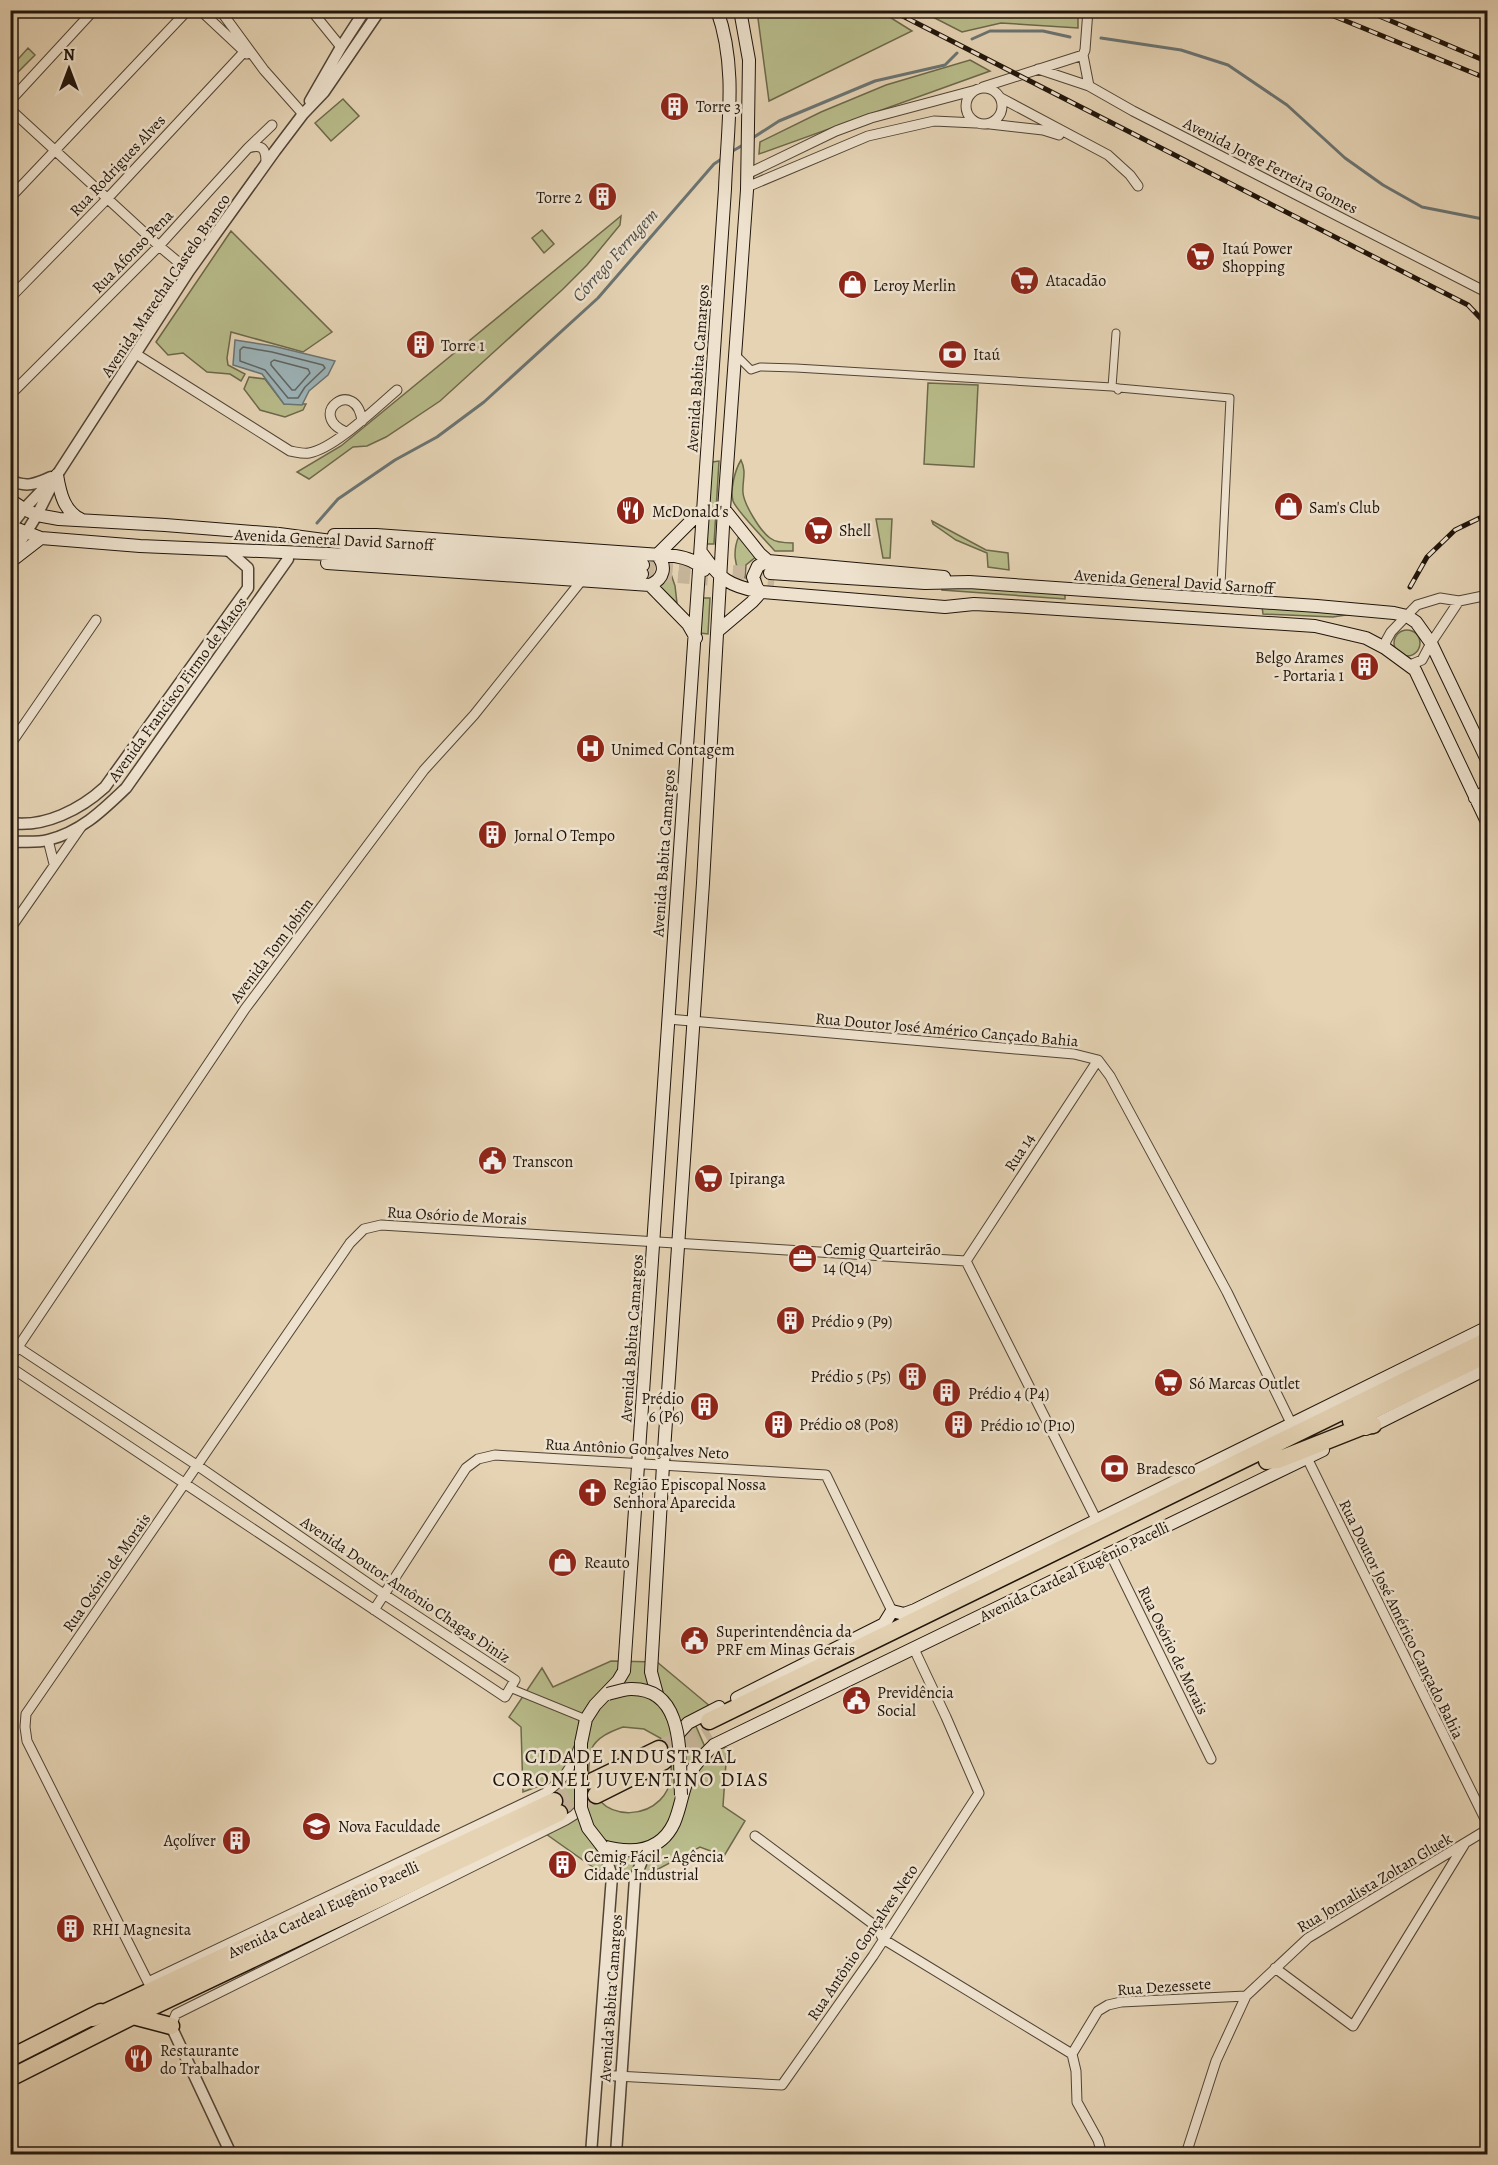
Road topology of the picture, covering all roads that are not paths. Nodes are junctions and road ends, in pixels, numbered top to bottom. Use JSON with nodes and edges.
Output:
{"nodes":[{"id":1,"x":94,"y":10,"type":"edge"},
{"id":2,"x":188,"y":10,"type":"edge"},
{"id":3,"x":200,"y":10,"type":"edge"},
{"id":4,"x":220,"y":10,"type":"edge"},
{"id":5,"x":311,"y":10,"type":"edge"},
{"id":6,"x":365,"y":10,"type":"edge"},
{"id":7,"x":380,"y":10,"type":"edge"},
{"id":8,"x":717,"y":10,"type":"edge"},
{"id":9,"x":740,"y":10,"type":"edge"},
{"id":10,"x":1088,"y":10,"type":"edge"},
{"id":11,"x":341,"y":47,"type":"junction"},
{"id":12,"x":244,"y":52,"type":"junction"},
{"id":13,"x":1083,"y":55,"type":"junction"},
{"id":14,"x":1038,"y":69,"type":"junction"},
{"id":15,"x":264,"y":70,"type":"junction"},
{"id":16,"x":1011,"y":78,"type":"junction"},
{"id":17,"x":1089,"y":86,"type":"junction"},
{"id":18,"x":979,"y":89,"type":"junction"},
{"id":19,"x":1000,"y":97,"type":"junction"},
{"id":20,"x":10,"y":101,"type":"edge"},
{"id":21,"x":10,"y":108,"type":"edge"},
{"id":22,"x":303,"y":114,"type":"junction"},
{"id":23,"x":976,"y":123,"type":"junction"},
{"id":24,"x":988,"y":124,"type":"junction"},
{"id":25,"x":272,"y":125,"type":"dead end"},
{"id":26,"x":1073,"y":138,"type":"junction"},
{"id":27,"x":248,"y":148,"type":"junction"},
{"id":28,"x":56,"y":150,"type":"junction"},
{"id":29,"x":266,"y":163,"type":"junction"},
{"id":30,"x":747,"y":180,"type":"junction"},
{"id":31,"x":1138,"y":186,"type":"dead end"},
{"id":32,"x":726,"y":188,"type":"junction"},
{"id":33,"x":10,"y":198,"type":"edge"},
{"id":34,"x":107,"y":199,"type":"junction"},
{"id":35,"x":159,"y":246,"type":"junction"},
{"id":36,"x":189,"y":271,"type":"junction"},
{"id":37,"x":1488,"y":293,"type":"edge"},
{"id":38,"x":10,"y":298,"type":"edge"},
{"id":39,"x":1116,"y":333,"type":"dead end"},
{"id":40,"x":136,"y":354,"type":"junction"},
{"id":41,"x":735,"y":354,"type":"junction"},
{"id":42,"x":712,"y":386,"type":"junction"},
{"id":43,"x":1116,"y":388,"type":"junction"},
{"id":44,"x":397,"y":390,"type":"dead end"},
{"id":45,"x":732,"y":390,"type":"junction"},
{"id":46,"x":10,"y":396,"type":"edge"},
{"id":47,"x":362,"y":421,"type":"junction"},
{"id":48,"x":346,"y":432,"type":"junction"},
{"id":49,"x":57,"y":475,"type":"junction"},
{"id":50,"x":10,"y":480,"type":"edge"},
{"id":51,"x":10,"y":500,"type":"edge"},
{"id":52,"x":704,"y":508,"type":"junction"},
{"id":53,"x":24,"y":509,"type":"junction"},
{"id":54,"x":724,"y":509,"type":"junction"},
{"id":55,"x":37,"y":515,"type":"junction"},
{"id":56,"x":86,"y":522,"type":"junction"},
{"id":57,"x":11,"y":527,"type":"edge"},
{"id":58,"x":26,"y":534,"type":"junction"},
{"id":59,"x":279,"y":534,"type":"junction"},
{"id":60,"x":41,"y":538,"type":"junction"},
{"id":61,"x":229,"y":551,"type":"junction"},
{"id":62,"x":255,"y":552,"type":"junction"},
{"id":63,"x":701,"y":552,"type":"junction"},
{"id":64,"x":657,"y":555,"type":"junction"},
{"id":65,"x":288,"y":559,"type":"junction"},
{"id":66,"x":10,"y":560,"type":"edge"},
{"id":67,"x":700,"y":565,"type":"junction"},
{"id":68,"x":771,"y":573,"type":"junction"},
{"id":69,"x":721,"y":578,"type":"junction"},
{"id":70,"x":582,"y":580,"type":"junction"},
{"id":71,"x":650,"y":585,"type":"junction"},
{"id":72,"x":1221,"y":585,"type":"dead end"},
{"id":73,"x":761,"y":592,"type":"junction"},
{"id":74,"x":720,"y":594,"type":"junction"},
{"id":75,"x":1488,"y":595,"type":"edge"},
{"id":76,"x":1459,"y":601,"type":"junction"},
{"id":77,"x":974,"y":604,"type":"junction"},
{"id":78,"x":1407,"y":616,"type":"junction"},
{"id":79,"x":96,"y":620,"type":"dead end"},
{"id":80,"x":719,"y":630,"type":"junction"},
{"id":81,"x":696,"y":638,"type":"junction"},
{"id":82,"x":1431,"y":643,"type":"junction"},
{"id":83,"x":1385,"y":648,"type":"junction"},
{"id":84,"x":1410,"y":665,"type":"junction"},
{"id":85,"x":10,"y":745,"type":"edge"},
{"id":86,"x":1488,"y":762,"type":"edge"},
{"id":87,"x":1488,"y":791,"type":"edge"},
{"id":88,"x":1475,"y":798,"type":"junction"},
{"id":89,"x":10,"y":823,"type":"edge"},
{"id":90,"x":1488,"y":824,"type":"edge"},
{"id":91,"x":81,"y":827,"type":"junction"},
{"id":92,"x":48,"y":840,"type":"junction"},
{"id":93,"x":10,"y":842,"type":"edge"},
{"id":94,"x":54,"y":864,"type":"junction"},
{"id":95,"x":10,"y":929,"type":"edge"},
{"id":96,"x":668,"y":1019,"type":"junction"},
{"id":97,"x":693,"y":1022,"type":"junction"},
{"id":98,"x":1098,"y":1060,"type":"junction"},
{"id":99,"x":654,"y":1242,"type":"junction"},
{"id":100,"x":679,"y":1243,"type":"junction"},
{"id":101,"x":966,"y":1261,"type":"junction"},
{"id":102,"x":1488,"y":1328,"type":"edge"},
{"id":103,"x":1488,"y":1340,"type":"edge"},
{"id":104,"x":15,"y":1345,"type":"edge"},
{"id":105,"x":1488,"y":1354,"type":"edge"},
{"id":106,"x":10,"y":1359,"type":"edge"},
{"id":107,"x":10,"y":1367,"type":"edge"},
{"id":108,"x":1488,"y":1368,"type":"edge"},
{"id":109,"x":1431,"y":1375,"type":"junction"},
{"id":110,"x":1347,"y":1410,"type":"junction"},
{"id":111,"x":1292,"y":1425,"type":"junction"},
{"id":112,"x":1373,"y":1425,"type":"junction"},
{"id":113,"x":1306,"y":1458,"type":"junction"},
{"id":114,"x":1267,"y":1461,"type":"junction"},
{"id":115,"x":639,"y":1462,"type":"junction"},
{"id":116,"x":663,"y":1465,"type":"junction"},
{"id":117,"x":198,"y":1466,"type":"junction"},
{"id":118,"x":185,"y":1483,"type":"junction"},
{"id":119,"x":1096,"y":1520,"type":"junction"},
{"id":120,"x":1110,"y":1553,"type":"junction"},
{"id":121,"x":385,"y":1595,"type":"junction"},
{"id":122,"x":374,"y":1610,"type":"junction"},
{"id":123,"x":892,"y":1611,"type":"junction"},
{"id":124,"x":914,"y":1649,"type":"junction"},
{"id":125,"x":510,"y":1688,"type":"junction"},
{"id":126,"x":608,"y":1694,"type":"junction"},
{"id":127,"x":657,"y":1694,"type":"junction"},
{"id":128,"x":586,"y":1719,"type":"junction"},
{"id":129,"x":678,"y":1734,"type":"junction"},
{"id":130,"x":580,"y":1743,"type":"junction"},
{"id":131,"x":662,"y":1755,"type":"tunnel mouth"},
{"id":132,"x":1211,"y":1759,"type":"dead end"},
{"id":133,"x":594,"y":1788,"type":"tunnel mouth"},
{"id":134,"x":681,"y":1795,"type":"junction"},
{"id":135,"x":580,"y":1808,"type":"junction"},
{"id":136,"x":1488,"y":1825,"type":"edge"},
{"id":137,"x":1488,"y":1829,"type":"edge"},
{"id":138,"x":755,"y":1836,"type":"dead end"},
{"id":139,"x":1464,"y":1845,"type":"junction"},
{"id":140,"x":602,"y":1846,"type":"junction"},
{"id":141,"x":652,"y":1847,"type":"junction"},
{"id":142,"x":883,"y":1939,"type":"junction"},
{"id":143,"x":1275,"y":1968,"type":"junction"},
{"id":144,"x":148,"y":1982,"type":"junction"},
{"id":145,"x":1246,"y":1996,"type":"junction"},
{"id":146,"x":133,"y":2016,"type":"junction"},
{"id":147,"x":93,"y":2018,"type":"junction"},
{"id":148,"x":171,"y":2026,"type":"junction"},
{"id":149,"x":1072,"y":2054,"type":"junction"},
{"id":150,"x":10,"y":2058,"type":"edge"},
{"id":151,"x":598,"y":2075,"type":"junction"},
{"id":152,"x":621,"y":2076,"type":"junction"},
{"id":153,"x":10,"y":2078,"type":"edge"},
{"id":154,"x":231,"y":2154,"type":"edge"},
{"id":155,"x":591,"y":2154,"type":"edge"},
{"id":156,"x":615,"y":2154,"type":"edge"},
{"id":157,"x":1102,"y":2154,"type":"edge"},
{"id":158,"x":1186,"y":2154,"type":"edge"}],
"edges":[{"from":1,"to":20,"type":"street"},
{"from":2,"to":28,"type":"street"},
{"from":3,"to":12,"type":"street"},
{"from":4,"to":15,"type":"street"},
{"from":5,"to":11,"type":"street"},
{"from":6,"to":11,"type":"street","name":"Avenida Marechal Castelo Branco"},
{"from":7,"to":22,"type":"street","name":"Avenida Marechal Castelo Branco"},
{"from":8,"to":32,"type":"main road","name":"Avenida Babita Camargos"},
{"from":9,"to":30,"type":"main road"},
{"from":10,"to":13,"type":"street"},
{"from":11,"to":22,"type":"street","name":"Avenida Marechal Castelo Branco"},
{"from":12,"to":15,"type":"street"},
{"from":12,"to":34,"type":"street","name":"Rua Rodrigues Alves"},
{"from":13,"to":14,"type":"street"},
{"from":13,"to":17,"type":"street"},
{"from":14,"to":16,"type":"street"},
{"from":14,"to":17,"type":"street","name":"Avenida Jorge Ferreira Gomes"},
{"from":15,"to":22,"type":"street"},
{"from":16,"to":18,"type":"street"},
{"from":16,"to":19,"type":"street"},
{"from":17,"to":37,"type":"street","name":"Avenida Jorge Ferreira Gomes"},
{"from":18,"to":19,"type":"street"},
{"from":18,"to":23,"type":"street"},
{"from":18,"to":30,"type":"street"},
{"from":19,"to":24,"type":"street"},
{"from":19,"to":26,"type":"street"},
{"from":21,"to":28,"type":"street"},
{"from":22,"to":29,"type":"street","name":"Avenida Marechal Castelo Branco"},
{"from":23,"to":24,"type":"street"},
{"from":23,"to":30,"type":"street"},
{"from":24,"to":26,"type":"street"},
{"from":25,"to":27,"type":"street","name":"Rua Afonso Pena"},
{"from":26,"to":31,"type":"street"},
{"from":27,"to":29,"type":"street"},
{"from":27,"to":35,"type":"street","name":"Rua Afonso Pena"},
{"from":28,"to":33,"type":"street"},
{"from":28,"to":34,"type":"street"},
{"from":29,"to":36,"type":"street","name":"Avenida Marechal Castelo Branco"},
{"from":30,"to":32,"type":"main road"},
{"from":30,"to":41,"type":"main road"},
{"from":32,"to":42,"type":"main road","name":"Avenida Babita Camargos"},
{"from":34,"to":35,"type":"street"},
{"from":34,"to":38,"type":"street","name":"Rua Rodrigues Alves"},
{"from":35,"to":36,"type":"street"},
{"from":35,"to":46,"type":"street","name":"Rua Afonso Pena"},
{"from":36,"to":40,"type":"street","name":"Avenida Marechal Castelo Branco"},
{"from":39,"to":43,"type":"street"},
{"from":40,"to":48,"type":"street"},
{"from":40,"to":49,"type":"street","name":"Avenida Marechal Castelo Branco"},
{"from":41,"to":43,"type":"street"},
{"from":41,"to":45,"type":"main road"},
{"from":42,"to":45,"type":"main road"},
{"from":42,"to":52,"type":"main road","name":"Avenida Babita Camargos"},
{"from":43,"to":72,"type":"street"},
{"from":44,"to":47,"type":"street"},
{"from":45,"to":54,"type":"main road"},
{"from":47,"to":48,"type":"street"},
{"from":47,"to":48,"type":"street"},
{"from":49,"to":50,"type":"street"},
{"from":49,"to":53,"type":"street","name":"Avenida Marechal Castelo Branco"},
{"from":49,"to":55,"type":"street","name":"Avenida Marechal Castelo Branco"},
{"from":49,"to":56,"type":"main road"},
{"from":51,"to":53,"type":"main road"},
{"from":52,"to":63,"type":"main road","name":"Avenida Babita Camargos"},
{"from":52,"to":64,"type":"main road"},
{"from":53,"to":55,"type":"main road","name":"Avenida General David Sarnoff"},
{"from":53,"to":57,"type":"street","name":"Avenida General David Sarnoff"},
{"from":54,"to":68,"type":"main road"},
{"from":54,"to":69,"type":"main road"},
{"from":55,"to":56,"type":"main road","name":"Avenida General David Sarnoff"},
{"from":55,"to":58,"type":"street"},
{"from":56,"to":59,"type":"main road","name":"Avenida General David Sarnoff"},
{"from":57,"to":58,"type":"main road","name":"Avenida General David Sarnoff"},
{"from":58,"to":60,"type":"main road","name":"Avenida General David Sarnoff"},
{"from":58,"to":66,"type":"street"},
{"from":59,"to":62,"type":"main road","name":"Avenida General David Sarnoff"},
{"from":59,"to":64,"type":"main road"},
{"from":60,"to":61,"type":"main road","name":"Avenida General David Sarnoff"},
{"from":60,"to":66,"type":"main road"},
{"from":61,"to":62,"type":"main road","name":"Avenida General David Sarnoff"},
{"from":61,"to":89,"type":"street","name":"Avenida Francisco Firmo de Matos"},
{"from":62,"to":65,"type":"main road"},
{"from":63,"to":67,"type":"main road","name":"Avenida Babita Camargos"},
{"from":63,"to":69,"type":"main road"},
{"from":64,"to":67,"type":"main road"},
{"from":64,"to":71,"type":"main road"},
{"from":65,"to":70,"type":"main road"},
{"from":65,"to":91,"type":"street","name":"Avenida Francisco Firmo de Matos"},
{"from":67,"to":74,"type":"main road"},
{"from":67,"to":81,"type":"main road","name":"Avenida Babita Camargos"},
{"from":68,"to":73,"type":"main road"},
{"from":68,"to":77,"type":"main road"},
{"from":68,"to":78,"type":"main road","name":"Avenida General David Sarnoff"},
{"from":69,"to":73,"type":"main road"},
{"from":69,"to":74,"type":"main road"},
{"from":70,"to":71,"type":"main road"},
{"from":70,"to":104,"type":"street","name":"Avenida Tom Jobim"},
{"from":71,"to":81,"type":"main road"},
{"from":73,"to":77,"type":"main road"},
{"from":73,"to":80,"type":"main road"},
{"from":74,"to":80,"type":"main road"},
{"from":75,"to":76,"type":"street"},
{"from":76,"to":78,"type":"street"},
{"from":76,"to":82,"type":"street"},
{"from":77,"to":83,"type":"main road"},
{"from":78,"to":82,"type":"main road"},
{"from":78,"to":83,"type":"street"},
{"from":79,"to":85,"type":"street"},
{"from":80,"to":97,"type":"main road"},
{"from":81,"to":96,"type":"main road","name":"Avenida Babita Camargos"},
{"from":82,"to":84,"type":"street"},
{"from":82,"to":86,"type":"main road"},
{"from":83,"to":84,"type":"main road"},
{"from":84,"to":88,"type":"main road"},
{"from":87,"to":88,"type":"main road"},
{"from":88,"to":90,"type":"main road"},
{"from":91,"to":92,"type":"street","name":"Avenida Francisco Firmo de Matos"},
{"from":91,"to":94,"type":"street"},
{"from":92,"to":93,"type":"street","name":"Avenida Francisco Firmo de Matos"},
{"from":92,"to":94,"type":"street"},
{"from":94,"to":95,"type":"street"},
{"from":96,"to":97,"type":"street","name":"Rua Doutor José Américo Cançado Bahia"},
{"from":96,"to":99,"type":"main road","name":"Avenida Babita Camargos"},
{"from":97,"to":98,"type":"street","name":"Rua Doutor José Américo Cançado Bahia"},
{"from":97,"to":100,"type":"main road"},
{"from":98,"to":101,"type":"street","name":"Rua 14"},
{"from":98,"to":111,"type":"street","name":"Rua Doutor José Américo Cançado Bahia"},
{"from":99,"to":100,"type":"street","name":"Rua Osório de Morais"},
{"from":99,"to":115,"type":"main road","name":"Avenida Babita Camargos"},
{"from":99,"to":117,"type":"street","name":"Rua Osório de Morais"},
{"from":100,"to":101,"type":"street","name":"Rua Osório de Morais"},
{"from":100,"to":116,"type":"main road"},
{"from":101,"to":119,"type":"street"},
{"from":102,"to":111,"type":"main road"},
{"from":103,"to":109,"type":"highway","name":"Avenida Cardeal Eugênio Pacelli"},
{"from":104,"to":106,"type":"street","name":"Avenida Tom Jobim"},
{"from":104,"to":117,"type":"street","name":"Avenida Doutor Antônio Chagas Diniz"},
{"from":105,"to":109,"type":"highway","name":"Avenida Cardeal Eugênio Pacelli"},
{"from":107,"to":118,"type":"street","name":"Avenida Doutor Antônio Chagas Diniz"},
{"from":108,"to":112,"type":"main road","name":"Avenida Cardeal Eugênio Pacelli"},
{"from":109,"to":110,"type":"highway","name":"Avenida Cardeal Eugênio Pacelli"},
{"from":109,"to":114,"type":"highway","name":"Avenida Cardeal Eugênio Pacelli"},
{"from":110,"to":111,"type":"highway"},
{"from":110,"to":114,"type":"highway","name":"Avenida Cardeal Eugênio Pacelli"},
{"from":111,"to":119,"type":"main road"},
{"from":112,"to":113,"type":"main road","name":"Avenida Cardeal Eugênio Pacelli"},
{"from":112,"to":114,"type":"highway"},
{"from":113,"to":120,"type":"main road","name":"Avenida Cardeal Eugênio Pacelli"},
{"from":113,"to":136,"type":"street","name":"Rua Doutor José Américo Cançado Bahia"},
{"from":115,"to":116,"type":"street","name":"Rua Antônio Gonçalves Neto"},
{"from":115,"to":121,"type":"street","name":"Rua Antônio Gonçalves Neto"},
{"from":115,"to":126,"type":"main road","name":"Avenida Babita Camargos"},
{"from":116,"to":123,"type":"street","name":"Rua Antônio Gonçalves Neto"},
{"from":116,"to":127,"type":"main road"},
{"from":117,"to":118,"type":"street","name":"Rua Osório de Morais"},
{"from":117,"to":121,"type":"street","name":"Avenida Doutor Antônio Chagas Diniz"},
{"from":118,"to":122,"type":"street","name":"Avenida Doutor Antônio Chagas Diniz"},
{"from":118,"to":144,"type":"street","name":"Rua Osório de Morais"},
{"from":119,"to":123,"type":"main road"},
{"from":120,"to":124,"type":"main road","name":"Avenida Cardeal Eugênio Pacelli"},
{"from":120,"to":132,"type":"street","name":"Rua Osório de Morais"},
{"from":121,"to":122,"type":"street","name":"Rua Antônio Gonçalves Neto"},
{"from":121,"to":125,"type":"street","name":"Avenida Doutor Antônio Chagas Diniz"},
{"from":122,"to":125,"type":"street","name":"Avenida Doutor Antônio Chagas Diniz"},
{"from":123,"to":129,"type":"main road"},
{"from":124,"to":134,"type":"main road","name":"Avenida Cardeal Eugênio Pacelli"},
{"from":124,"to":142,"type":"street","name":"Rua Antônio Gonçalves Neto"},
{"from":125,"to":128,"type":"street"},
{"from":126,"to":127,"type":"main road","bridge":true},
{"from":126,"to":128,"type":"main road"},
{"from":127,"to":129,"type":"main road","bridge":true},
{"from":128,"to":130,"type":"main road"},
{"from":129,"to":134,"type":"main road","bridge":true},
{"from":130,"to":135,"type":"main road","bridge":true},
{"from":130,"to":144,"type":"street","name":"Avenida Cardeal Eugênio Pacelli"},
{"from":131,"to":133,"type":"highway"},
{"from":134,"to":141,"type":"main road"},
{"from":135,"to":140,"type":"main road","bridge":true},
{"from":135,"to":148,"type":"street","name":"Avenida Cardeal Eugênio Pacelli"},
{"from":137,"to":139,"type":"street","name":"Rua Jornalista Zoltan Gluek"},
{"from":138,"to":142,"type":"street"},
{"from":139,"to":143,"type":"street","name":"Rua Jornalista Zoltan Gluek"},
{"from":139,"to":143,"type":"street"},
{"from":140,"to":141,"type":"main road"},
{"from":140,"to":151,"type":"street","name":"Avenida Babita Camargos"},
{"from":141,"to":152,"type":"street","name":"Avenida Babita Camargos"},
{"from":142,"to":149,"type":"street"},
{"from":142,"to":152,"type":"street","name":"Rua Antônio Gonçalves Neto"},
{"from":143,"to":145,"type":"street","name":"Rua Jornalista Zoltan Gluek"},
{"from":144,"to":147,"type":"highway"},
{"from":145,"to":149,"type":"street","name":"Rua Dezessete"},
{"from":145,"to":158,"type":"street","name":"Rua Jornalista Zoltan Gluek"},
{"from":146,"to":147,"type":"highway","name":"Avenida Cardeal Eugênio Pacelli"},
{"from":146,"to":148,"type":"highway"},
{"from":146,"to":153,"type":"highway","name":"Avenida Cardeal Eugênio Pacelli"},
{"from":147,"to":150,"type":"highway"},
{"from":148,"to":154,"type":"street"},
{"from":149,"to":157,"type":"street"},
{"from":151,"to":152,"type":"street","name":"Rua Antônio Gonçalves Neto"},
{"from":151,"to":155,"type":"street","name":"Avenida Babita Camargos"},
{"from":152,"to":156,"type":"street","name":"Avenida Babita Camargos"}]}
